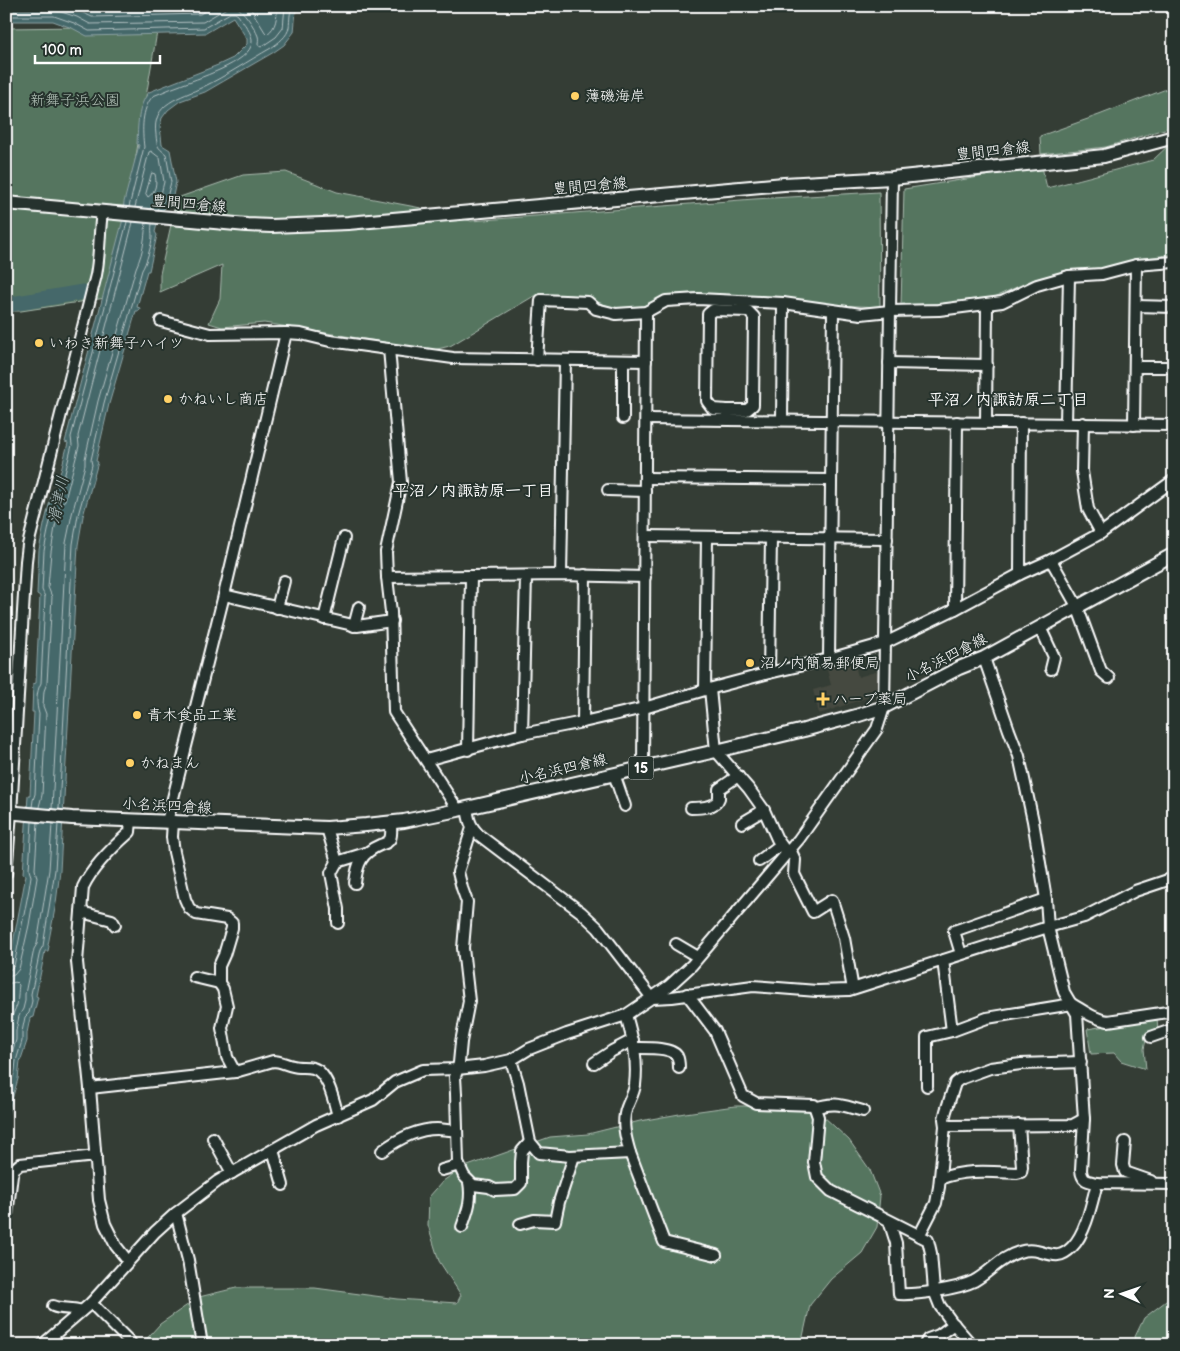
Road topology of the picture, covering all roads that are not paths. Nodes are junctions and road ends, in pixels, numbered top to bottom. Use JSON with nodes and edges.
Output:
{"nodes":[{"id":1,"x":1174,"y":137,"type":"edge"},
{"id":2,"x":892,"y":178,"type":"junction"},
{"id":3,"x":6,"y":203,"type":"edge"},
{"id":4,"x":102,"y":212,"type":"junction"},
{"id":5,"x":1174,"y":262,"type":"edge"},
{"id":6,"x":1136,"y":265,"type":"junction"},
{"id":7,"x":1069,"y":276,"type":"junction"},
{"id":8,"x":784,"y":303,"type":"junction"},
{"id":9,"x":987,"y":304,"type":"junction"},
{"id":10,"x":1136,"y":306,"type":"junction"},
{"id":11,"x":1174,"y":306,"type":"edge"},
{"id":12,"x":833,"y":311,"type":"junction"},
{"id":13,"x":646,"y":312,"type":"junction"},
{"id":14,"x":890,"y":312,"type":"junction"},
{"id":15,"x":161,"y":321,"type":"dead end"},
{"id":16,"x":286,"y":333,"type":"junction"},
{"id":17,"x":389,"y":349,"type":"junction"},
{"id":18,"x":537,"y":360,"type":"junction"},
{"id":19,"x":564,"y":360,"type":"junction"},
{"id":20,"x":624,"y":361,"type":"junction"},
{"id":21,"x":646,"y":361,"type":"junction"},
{"id":22,"x":890,"y":363,"type":"junction"},
{"id":23,"x":987,"y":365,"type":"junction"},
{"id":24,"x":1135,"y":366,"type":"junction"},
{"id":25,"x":1174,"y":367,"type":"edge"},
{"id":26,"x":727,"y":415,"type":"junction"},
{"id":27,"x":623,"y":418,"type":"dead end"},
{"id":28,"x":646,"y":419,"type":"junction"},
{"id":29,"x":782,"y":420,"type":"junction"},
{"id":30,"x":831,"y":421,"type":"junction"},
{"id":31,"x":888,"y":421,"type":"junction"},
{"id":32,"x":957,"y":422,"type":"junction"},
{"id":33,"x":986,"y":422,"type":"junction"},
{"id":34,"x":1022,"y":423,"type":"junction"},
{"id":35,"x":1066,"y":423,"type":"junction"},
{"id":36,"x":1083,"y":424,"type":"junction"},
{"id":37,"x":1134,"y":424,"type":"junction"},
{"id":38,"x":1174,"y":425,"type":"edge"},
{"id":39,"x":646,"y":478,"type":"junction"},
{"id":40,"x":831,"y":480,"type":"junction"},
{"id":41,"x":1174,"y":480,"type":"edge"},
{"id":42,"x":608,"y":490,"type":"dead end"},
{"id":43,"x":646,"y":491,"type":"junction"},
{"id":44,"x":1101,"y":533,"type":"junction"},
{"id":45,"x":645,"y":536,"type":"junction"},
{"id":46,"x":707,"y":537,"type":"junction"},
{"id":47,"x":344,"y":538,"type":"dead end"},
{"id":48,"x":771,"y":538,"type":"junction"},
{"id":49,"x":830,"y":538,"type":"junction"},
{"id":50,"x":887,"y":539,"type":"junction"},
{"id":51,"x":1174,"y":554,"type":"edge"},
{"id":52,"x":1051,"y":560,"type":"junction"},
{"id":53,"x":1020,"y":574,"type":"junction"},
{"id":54,"x":561,"y":575,"type":"junction"},
{"id":55,"x":584,"y":575,"type":"junction"},
{"id":56,"x":471,"y":576,"type":"junction"},
{"id":57,"x":526,"y":576,"type":"junction"},
{"id":58,"x":387,"y":577,"type":"junction"},
{"id":59,"x":645,"y":577,"type":"junction"},
{"id":60,"x":284,"y":581,"type":"dead end"},
{"id":61,"x":224,"y":594,"type":"junction"},
{"id":62,"x":1077,"y":606,"type":"junction"},
{"id":63,"x":359,"y":607,"type":"dead end"},
{"id":64,"x":277,"y":608,"type":"junction"},
{"id":65,"x":955,"y":609,"type":"junction"},
{"id":66,"x":324,"y":619,"type":"junction"},
{"id":67,"x":392,"y":622,"type":"junction"},
{"id":68,"x":354,"y":626,"type":"junction"},
{"id":69,"x":1040,"y":627,"type":"junction"},
{"id":70,"x":885,"y":643,"type":"junction"},
{"id":71,"x":984,"y":658,"type":"junction"},
{"id":72,"x":829,"y":660,"type":"junction"},
{"id":73,"x":1051,"y":669,"type":"dead end"},
{"id":74,"x":769,"y":673,"type":"junction"},
{"id":75,"x":1108,"y":678,"type":"dead end"},
{"id":76,"x":707,"y":690,"type":"junction"},
{"id":77,"x":884,"y":707,"type":"junction"},
{"id":78,"x":644,"y":708,"type":"junction"},
{"id":79,"x":583,"y":722,"type":"junction"},
{"id":80,"x":522,"y":734,"type":"junction"},
{"id":81,"x":468,"y":750,"type":"junction"},
{"id":82,"x":716,"y":751,"type":"junction"},
{"id":83,"x":426,"y":760,"type":"junction"},
{"id":84,"x":643,"y":768,"type":"junction"},
{"id":85,"x":614,"y":774,"type":"junction"},
{"id":86,"x":738,"y":776,"type":"junction"},
{"id":87,"x":624,"y":806,"type":"dead end"},
{"id":88,"x":690,"y":808,"type":"dead end"},
{"id":89,"x":462,"y":809,"type":"junction"},
{"id":90,"x":764,"y":810,"type":"junction"},
{"id":91,"x":12,"y":813,"type":"edge"},
{"id":92,"x":131,"y":820,"type":"junction"},
{"id":93,"x":170,"y":822,"type":"junction"},
{"id":94,"x":392,"y":823,"type":"junction"},
{"id":95,"x":742,"y":823,"type":"dead end"},
{"id":96,"x":326,"y":828,"type":"junction"},
{"id":97,"x":472,"y":828,"type":"junction"},
{"id":98,"x":786,"y":849,"type":"junction"},
{"id":99,"x":366,"y":853,"type":"junction"},
{"id":100,"x":759,"y":861,"type":"dead end"},
{"id":101,"x":337,"y":862,"type":"junction"},
{"id":102,"x":6,"y":874,"type":"edge"},
{"id":103,"x":1174,"y":878,"type":"edge"},
{"id":104,"x":355,"y":883,"type":"dead end"},
{"id":105,"x":1046,"y":899,"type":"junction"},
{"id":106,"x":81,"y":912,"type":"junction"},
{"id":107,"x":338,"y":923,"type":"dead end"},
{"id":108,"x":115,"y":925,"type":"dead end"},
{"id":109,"x":1048,"y":927,"type":"junction"},
{"id":110,"x":676,"y":944,"type":"dead end"},
{"id":111,"x":961,"y":954,"type":"junction"},
{"id":112,"x":698,"y":957,"type":"junction"},
{"id":113,"x":943,"y":960,"type":"junction"},
{"id":114,"x":194,"y":977,"type":"dead end"},
{"id":115,"x":219,"y":983,"type":"junction"},
{"id":116,"x":854,"y":988,"type":"junction"},
{"id":117,"x":687,"y":994,"type":"junction"},
{"id":118,"x":652,"y":998,"type":"junction"},
{"id":119,"x":1072,"y":1004,"type":"junction"},
{"id":120,"x":1174,"y":1011,"type":"edge"},
{"id":121,"x":626,"y":1015,"type":"junction"},
{"id":122,"x":1174,"y":1029,"type":"edge"},
{"id":123,"x":952,"y":1031,"type":"junction"},
{"id":124,"x":1151,"y":1037,"type":"dead end"},
{"id":125,"x":634,"y":1044,"type":"junction"},
{"id":126,"x":511,"y":1060,"type":"junction"},
{"id":127,"x":1081,"y":1062,"type":"junction"},
{"id":128,"x":594,"y":1063,"type":"dead end"},
{"id":129,"x":679,"y":1068,"type":"dead end"},
{"id":130,"x":457,"y":1069,"type":"junction"},
{"id":131,"x":235,"y":1072,"type":"junction"},
{"id":132,"x":927,"y":1086,"type":"dead end"},
{"id":133,"x":90,"y":1088,"type":"junction"},
{"id":134,"x":815,"y":1108,"type":"junction"},
{"id":135,"x":863,"y":1111,"type":"dead end"},
{"id":136,"x":338,"y":1116,"type":"junction"},
{"id":137,"x":1084,"y":1118,"type":"junction"},
{"id":138,"x":1020,"y":1125,"type":"junction"},
{"id":139,"x":945,"y":1126,"type":"junction"},
{"id":140,"x":456,"y":1130,"type":"junction"},
{"id":141,"x":213,"y":1138,"type":"dead end"},
{"id":142,"x":530,"y":1142,"type":"junction"},
{"id":143,"x":1125,"y":1142,"type":"dead end"},
{"id":144,"x":273,"y":1150,"type":"junction"},
{"id":145,"x":382,"y":1151,"type":"dead end"},
{"id":146,"x":630,"y":1153,"type":"junction"},
{"id":147,"x":96,"y":1156,"type":"junction"},
{"id":148,"x":574,"y":1156,"type":"junction"},
{"id":149,"x":458,"y":1163,"type":"junction"},
{"id":150,"x":442,"y":1170,"type":"dead end"},
{"id":151,"x":232,"y":1173,"type":"junction"},
{"id":152,"x":940,"y":1179,"type":"junction"},
{"id":153,"x":469,"y":1182,"type":"junction"},
{"id":154,"x":1097,"y":1183,"type":"junction"},
{"id":155,"x":1155,"y":1184,"type":"junction"},
{"id":156,"x":1174,"y":1184,"type":"edge"},
{"id":157,"x":283,"y":1185,"type":"dead end"},
{"id":158,"x":176,"y":1212,"type":"junction"},
{"id":159,"x":889,"y":1221,"type":"junction"},
{"id":160,"x":6,"y":1223,"type":"edge"},
{"id":161,"x":520,"y":1224,"type":"dead end"},
{"id":162,"x":462,"y":1226,"type":"dead end"},
{"id":163,"x":919,"y":1236,"type":"junction"},
{"id":164,"x":716,"y":1255,"type":"dead end"},
{"id":165,"x":128,"y":1261,"type":"junction"},
{"id":166,"x":934,"y":1291,"type":"junction"},
{"id":167,"x":91,"y":1303,"type":"junction"},
{"id":168,"x":53,"y":1306,"type":"dead end"},
{"id":169,"x":81,"y":1311,"type":"junction"},
{"id":170,"x":954,"y":1324,"type":"junction"},
{"id":171,"x":42,"y":1345,"type":"edge"},
{"id":172,"x":131,"y":1345,"type":"edge"},
{"id":173,"x":202,"y":1345,"type":"edge"},
{"id":174,"x":928,"y":1345,"type":"edge"},
{"id":175,"x":972,"y":1345,"type":"edge"}],
"edges":[{"from":1,"to":2,"type":"main road","name":"豊間四倉線"},
{"from":2,"to":4,"type":"main road","name":"豊間四倉線"},
{"from":2,"to":14,"type":"street"},
{"from":3,"to":4,"type":"main road","name":"豊間四倉線"},
{"from":4,"to":91,"type":"street"},
{"from":5,"to":6,"type":"street"},
{"from":6,"to":7,"type":"street"},
{"from":6,"to":10,"type":"street"},
{"from":7,"to":9,"type":"street"},
{"from":7,"to":35,"type":"street"},
{"from":8,"to":12,"type":"street"},
{"from":8,"to":13,"type":"street"},
{"from":8,"to":29,"type":"street"},
{"from":9,"to":14,"type":"street"},
{"from":9,"to":23,"type":"street"},
{"from":10,"to":11,"type":"street"},
{"from":10,"to":24,"type":"street"},
{"from":12,"to":14,"type":"street"},
{"from":12,"to":30,"type":"street"},
{"from":13,"to":18,"type":"street"},
{"from":13,"to":21,"type":"street"},
{"from":14,"to":22,"type":"street"},
{"from":15,"to":16,"type":"street"},
{"from":16,"to":17,"type":"street"},
{"from":16,"to":61,"type":"street"},
{"from":17,"to":18,"type":"street"},
{"from":17,"to":58,"type":"street"},
{"from":18,"to":19,"type":"street"},
{"from":19,"to":20,"type":"street"},
{"from":19,"to":54,"type":"street"},
{"from":20,"to":21,"type":"street"},
{"from":20,"to":27,"type":"street"},
{"from":21,"to":28,"type":"street"},
{"from":22,"to":23,"type":"street"},
{"from":22,"to":31,"type":"street"},
{"from":23,"to":33,"type":"street"},
{"from":24,"to":25,"type":"street"},
{"from":24,"to":37,"type":"street"},
{"from":26,"to":26,"type":"street"},
{"from":26,"to":28,"type":"street"},
{"from":26,"to":29,"type":"street"},
{"from":28,"to":39,"type":"street"},
{"from":29,"to":30,"type":"street"},
{"from":30,"to":31,"type":"street"},
{"from":30,"to":40,"type":"street"},
{"from":31,"to":32,"type":"street"},
{"from":31,"to":50,"type":"street"},
{"from":32,"to":33,"type":"street"},
{"from":32,"to":65,"type":"street"},
{"from":33,"to":34,"type":"street"},
{"from":34,"to":35,"type":"street"},
{"from":34,"to":53,"type":"street"},
{"from":35,"to":36,"type":"street"},
{"from":36,"to":37,"type":"street"},
{"from":36,"to":44,"type":"street"},
{"from":37,"to":38,"type":"street"},
{"from":39,"to":40,"type":"street"},
{"from":39,"to":43,"type":"street"},
{"from":40,"to":49,"type":"street"},
{"from":41,"to":44,"type":"street"},
{"from":42,"to":43,"type":"street"},
{"from":43,"to":45,"type":"street"},
{"from":44,"to":52,"type":"street"},
{"from":45,"to":46,"type":"street"},
{"from":45,"to":59,"type":"street"},
{"from":46,"to":48,"type":"street"},
{"from":46,"to":76,"type":"street"},
{"from":47,"to":66,"type":"street"},
{"from":48,"to":49,"type":"street"},
{"from":48,"to":74,"type":"street"},
{"from":49,"to":50,"type":"street"},
{"from":49,"to":72,"type":"street"},
{"from":50,"to":70,"type":"street"},
{"from":51,"to":62,"type":"main road","name":"小名浜四倉線","number":"15"},
{"from":52,"to":53,"type":"street"},
{"from":52,"to":62,"type":"street"},
{"from":53,"to":65,"type":"street"},
{"from":54,"to":55,"type":"street"},
{"from":54,"to":57,"type":"street"},
{"from":55,"to":59,"type":"street"},
{"from":55,"to":79,"type":"street"},
{"from":56,"to":57,"type":"street"},
{"from":56,"to":58,"type":"street"},
{"from":56,"to":81,"type":"street"},
{"from":57,"to":80,"type":"street"},
{"from":58,"to":67,"type":"street"},
{"from":59,"to":78,"type":"street"},
{"from":60,"to":64,"type":"street"},
{"from":61,"to":64,"type":"street"},
{"from":61,"to":93,"type":"street"},
{"from":62,"to":69,"type":"main road","name":"小名浜四倉線","number":"15"},
{"from":62,"to":75,"type":"street"},
{"from":63,"to":68,"type":"street"},
{"from":64,"to":66,"type":"street"},
{"from":65,"to":70,"type":"street"},
{"from":66,"to":68,"type":"street"},
{"from":67,"to":68,"type":"street"},
{"from":67,"to":83,"type":"street"},
{"from":69,"to":71,"type":"main road","name":"小名浜四倉線","number":"15"},
{"from":69,"to":73,"type":"street"},
{"from":70,"to":72,"type":"street"},
{"from":70,"to":77,"type":"street"},
{"from":71,"to":77,"type":"main road","name":"小名浜四倉線","number":"15"},
{"from":71,"to":105,"type":"street"},
{"from":72,"to":74,"type":"street"},
{"from":74,"to":76,"type":"street"},
{"from":76,"to":78,"type":"street"},
{"from":76,"to":82,"type":"street"},
{"from":77,"to":82,"type":"main road","name":"小名浜四倉線","number":"15"},
{"from":77,"to":98,"type":"street"},
{"from":78,"to":79,"type":"street"},
{"from":78,"to":84,"type":"street"},
{"from":79,"to":80,"type":"street"},
{"from":80,"to":81,"type":"street"},
{"from":81,"to":83,"type":"street"},
{"from":82,"to":84,"type":"main road","name":"小名浜四倉線","number":"15"},
{"from":82,"to":86,"type":"street"},
{"from":83,"to":89,"type":"street"},
{"from":84,"to":85,"type":"main road","name":"小名浜四倉線","number":"15"},
{"from":85,"to":87,"type":"street"},
{"from":85,"to":89,"type":"main road","name":"小名浜四倉線","number":"15"},
{"from":86,"to":88,"type":"street"},
{"from":86,"to":90,"type":"street"},
{"from":89,"to":94,"type":"main road","name":"小名浜四倉線","number":"15"},
{"from":89,"to":97,"type":"street"},
{"from":90,"to":95,"type":"street"},
{"from":90,"to":98,"type":"street"},
{"from":91,"to":92,"type":"main road","name":"小名浜四倉線","number":"15"},
{"from":91,"to":102,"type":"street"},
{"from":92,"to":93,"type":"main road","name":"小名浜四倉線","number":"15"},
{"from":92,"to":106,"type":"street"},
{"from":93,"to":96,"type":"main road","name":"小名浜四倉線","number":"15"},
{"from":93,"to":115,"type":"street"},
{"from":94,"to":96,"type":"main road","name":"小名浜四倉線","number":"15"},
{"from":94,"to":99,"type":"street"},
{"from":96,"to":101,"type":"street"},
{"from":97,"to":118,"type":"street"},
{"from":97,"to":130,"type":"street"},
{"from":98,"to":100,"type":"street"},
{"from":98,"to":112,"type":"street"},
{"from":98,"to":116,"type":"street"},
{"from":99,"to":101,"type":"street"},
{"from":99,"to":104,"type":"street"},
{"from":101,"to":107,"type":"street"},
{"from":103,"to":109,"type":"street"},
{"from":105,"to":109,"type":"street"},
{"from":105,"to":111,"type":"street"},
{"from":106,"to":108,"type":"street"},
{"from":106,"to":133,"type":"street"},
{"from":109,"to":111,"type":"street"},
{"from":109,"to":119,"type":"street"},
{"from":110,"to":112,"type":"street"},
{"from":111,"to":113,"type":"street"},
{"from":112,"to":118,"type":"street"},
{"from":113,"to":116,"type":"street"},
{"from":113,"to":123,"type":"street"},
{"from":114,"to":115,"type":"street"},
{"from":115,"to":131,"type":"street"},
{"from":116,"to":117,"type":"street"},
{"from":117,"to":118,"type":"street"},
{"from":117,"to":134,"type":"street"},
{"from":118,"to":121,"type":"street"},
{"from":119,"to":120,"type":"street"},
{"from":119,"to":123,"type":"street"},
{"from":119,"to":127,"type":"street"},
{"from":121,"to":125,"type":"street"},
{"from":121,"to":126,"type":"street"},
{"from":122,"to":124,"type":"street"},
{"from":123,"to":132,"type":"street"},
{"from":125,"to":128,"type":"street"},
{"from":125,"to":129,"type":"street"},
{"from":125,"to":146,"type":"street"},
{"from":126,"to":130,"type":"street"},
{"from":126,"to":142,"type":"street"},
{"from":127,"to":137,"type":"street"},
{"from":127,"to":139,"type":"street"},
{"from":130,"to":136,"type":"street"},
{"from":130,"to":140,"type":"street"},
{"from":131,"to":133,"type":"street"},
{"from":131,"to":136,"type":"street"},
{"from":133,"to":147,"type":"street"},
{"from":134,"to":135,"type":"street"},
{"from":134,"to":159,"type":"street"},
{"from":136,"to":144,"type":"street"},
{"from":137,"to":138,"type":"street"},
{"from":137,"to":154,"type":"street"},
{"from":138,"to":139,"type":"street"},
{"from":138,"to":152,"type":"street"},
{"from":139,"to":152,"type":"street"},
{"from":140,"to":145,"type":"street"},
{"from":140,"to":149,"type":"street"},
{"from":141,"to":151,"type":"street"},
{"from":142,"to":148,"type":"street"},
{"from":142,"to":153,"type":"street"},
{"from":143,"to":155,"type":"street"},
{"from":144,"to":151,"type":"street"},
{"from":144,"to":157,"type":"street"},
{"from":146,"to":148,"type":"street"},
{"from":146,"to":164,"type":"street"},
{"from":147,"to":160,"type":"street"},
{"from":147,"to":165,"type":"street"},
{"from":148,"to":161,"type":"street"},
{"from":149,"to":150,"type":"street"},
{"from":149,"to":153,"type":"street"},
{"from":151,"to":158,"type":"street"},
{"from":152,"to":163,"type":"street"},
{"from":153,"to":162,"type":"street"},
{"from":154,"to":155,"type":"street"},
{"from":154,"to":166,"type":"street"},
{"from":155,"to":156,"type":"street"},
{"from":158,"to":165,"type":"street"},
{"from":158,"to":173,"type":"street"},
{"from":159,"to":163,"type":"street"},
{"from":159,"to":166,"type":"street"},
{"from":163,"to":166,"type":"street"},
{"from":165,"to":167,"type":"street"},
{"from":166,"to":170,"type":"street"},
{"from":167,"to":169,"type":"street"},
{"from":167,"to":172,"type":"street"},
{"from":168,"to":169,"type":"street"},
{"from":169,"to":171,"type":"street"},
{"from":170,"to":174,"type":"street"},
{"from":170,"to":175,"type":"street"}]}
